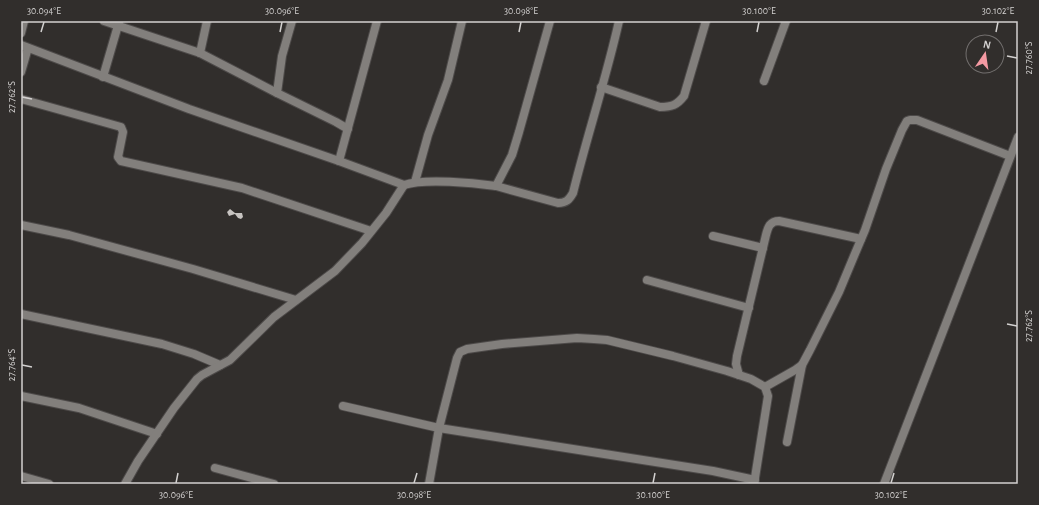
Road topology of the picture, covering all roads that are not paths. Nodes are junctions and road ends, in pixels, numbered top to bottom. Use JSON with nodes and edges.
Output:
{"nodes":[{"id":1,"x":24,"y":21,"type":"edge"},
{"id":2,"x":104,"y":21,"type":"edge"},
{"id":3,"x":207,"y":21,"type":"edge"},
{"id":4,"x":292,"y":21,"type":"edge"},
{"id":5,"x":377,"y":21,"type":"edge"},
{"id":6,"x":462,"y":21,"type":"edge"},
{"id":7,"x":550,"y":21,"type":"edge"},
{"id":8,"x":619,"y":21,"type":"edge"},
{"id":9,"x":706,"y":21,"type":"edge"},
{"id":10,"x":786,"y":21,"type":"edge"},
{"id":11,"x":119,"y":23,"type":"edge"},
{"id":12,"x":21,"y":33,"type":"edge"},
{"id":13,"x":24,"y":47,"type":"edge"},
{"id":14,"x":200,"y":53,"type":"junction"},
{"id":15,"x":21,"y":72,"type":"edge"},
{"id":16,"x":103,"y":77,"type":"junction"},
{"id":17,"x":764,"y":81,"type":"dead end"},
{"id":18,"x":602,"y":87,"type":"junction"},
{"id":19,"x":277,"y":93,"type":"junction"},
{"id":20,"x":21,"y":99,"type":"edge"},
{"id":21,"x":348,"y":129,"type":"junction"},
{"id":22,"x":1018,"y":137,"type":"edge"},
{"id":23,"x":1010,"y":156,"type":"junction"},
{"id":24,"x":339,"y":161,"type":"junction"},
{"id":25,"x":415,"y":182,"type":"junction"},
{"id":26,"x":404,"y":185,"type":"junction"},
{"id":27,"x":496,"y":186,"type":"junction"},
{"id":28,"x":21,"y":225,"type":"edge"},
{"id":29,"x":371,"y":231,"type":"junction"},
{"id":30,"x":713,"y":236,"type":"dead end"},
{"id":31,"x":860,"y":239,"type":"junction"},
{"id":32,"x":763,"y":248,"type":"junction"},
{"id":33,"x":647,"y":280,"type":"dead end"},
{"id":34,"x":296,"y":300,"type":"junction"},
{"id":35,"x":749,"y":308,"type":"junction"},
{"id":36,"x":21,"y":314,"type":"edge"},
{"id":37,"x":802,"y":365,"type":"junction"},
{"id":38,"x":220,"y":366,"type":"junction"},
{"id":39,"x":739,"y":375,"type":"junction"},
{"id":40,"x":765,"y":386,"type":"junction"},
{"id":41,"x":21,"y":396,"type":"edge"},
{"id":42,"x":342,"y":406,"type":"dead end"},
{"id":43,"x":440,"y":428,"type":"junction"},
{"id":44,"x":157,"y":434,"type":"junction"},
{"id":45,"x":787,"y":442,"type":"dead end"},
{"id":46,"x":215,"y":468,"type":"dead end"},
{"id":47,"x":21,"y":476,"type":"edge"},
{"id":48,"x":754,"y":482,"type":"edge"},
{"id":49,"x":49,"y":484,"type":"edge"},
{"id":50,"x":125,"y":484,"type":"edge"},
{"id":51,"x":274,"y":484,"type":"edge"},
{"id":52,"x":429,"y":484,"type":"edge"},
{"id":53,"x":884,"y":484,"type":"edge"}],
"edges":[{"from":1,"to":12,"type":"street"},
{"from":2,"to":11,"type":"street"},
{"from":3,"to":14,"type":"street"},
{"from":4,"to":19,"type":"street"},
{"from":5,"to":21,"type":"street"},
{"from":6,"to":25,"type":"street"},
{"from":7,"to":27,"type":"street"},
{"from":8,"to":18,"type":"street"},
{"from":9,"to":18,"type":"street"},
{"from":10,"to":17,"type":"street"},
{"from":11,"to":14,"type":"street"},
{"from":11,"to":16,"type":"street"},
{"from":13,"to":15,"type":"street"},
{"from":13,"to":16,"type":"street"},
{"from":14,"to":19,"type":"street"},
{"from":16,"to":24,"type":"street"},
{"from":18,"to":27,"type":"street"},
{"from":19,"to":21,"type":"street"},
{"from":20,"to":29,"type":"street"},
{"from":21,"to":24,"type":"street"},
{"from":22,"to":23,"type":"street"},
{"from":23,"to":31,"type":"street"},
{"from":23,"to":53,"type":"street"},
{"from":24,"to":26,"type":"street"},
{"from":25,"to":26,"type":"street"},
{"from":25,"to":27,"type":"street"},
{"from":26,"to":29,"type":"street"},
{"from":28,"to":34,"type":"street"},
{"from":29,"to":34,"type":"street"},
{"from":30,"to":32,"type":"street"},
{"from":31,"to":32,"type":"street"},
{"from":31,"to":37,"type":"street"},
{"from":32,"to":35,"type":"street"},
{"from":33,"to":35,"type":"street"},
{"from":34,"to":38,"type":"street"},
{"from":35,"to":39,"type":"street"},
{"from":36,"to":38,"type":"street"},
{"from":37,"to":40,"type":"street"},
{"from":37,"to":45,"type":"street"},
{"from":38,"to":44,"type":"street"},
{"from":39,"to":40,"type":"street"},
{"from":39,"to":43,"type":"street"},
{"from":40,"to":48,"type":"street"},
{"from":41,"to":44,"type":"street"},
{"from":42,"to":43,"type":"street"},
{"from":43,"to":48,"type":"street"},
{"from":43,"to":52,"type":"street"},
{"from":44,"to":50,"type":"street"},
{"from":46,"to":51,"type":"street"},
{"from":47,"to":49,"type":"street"}]}
